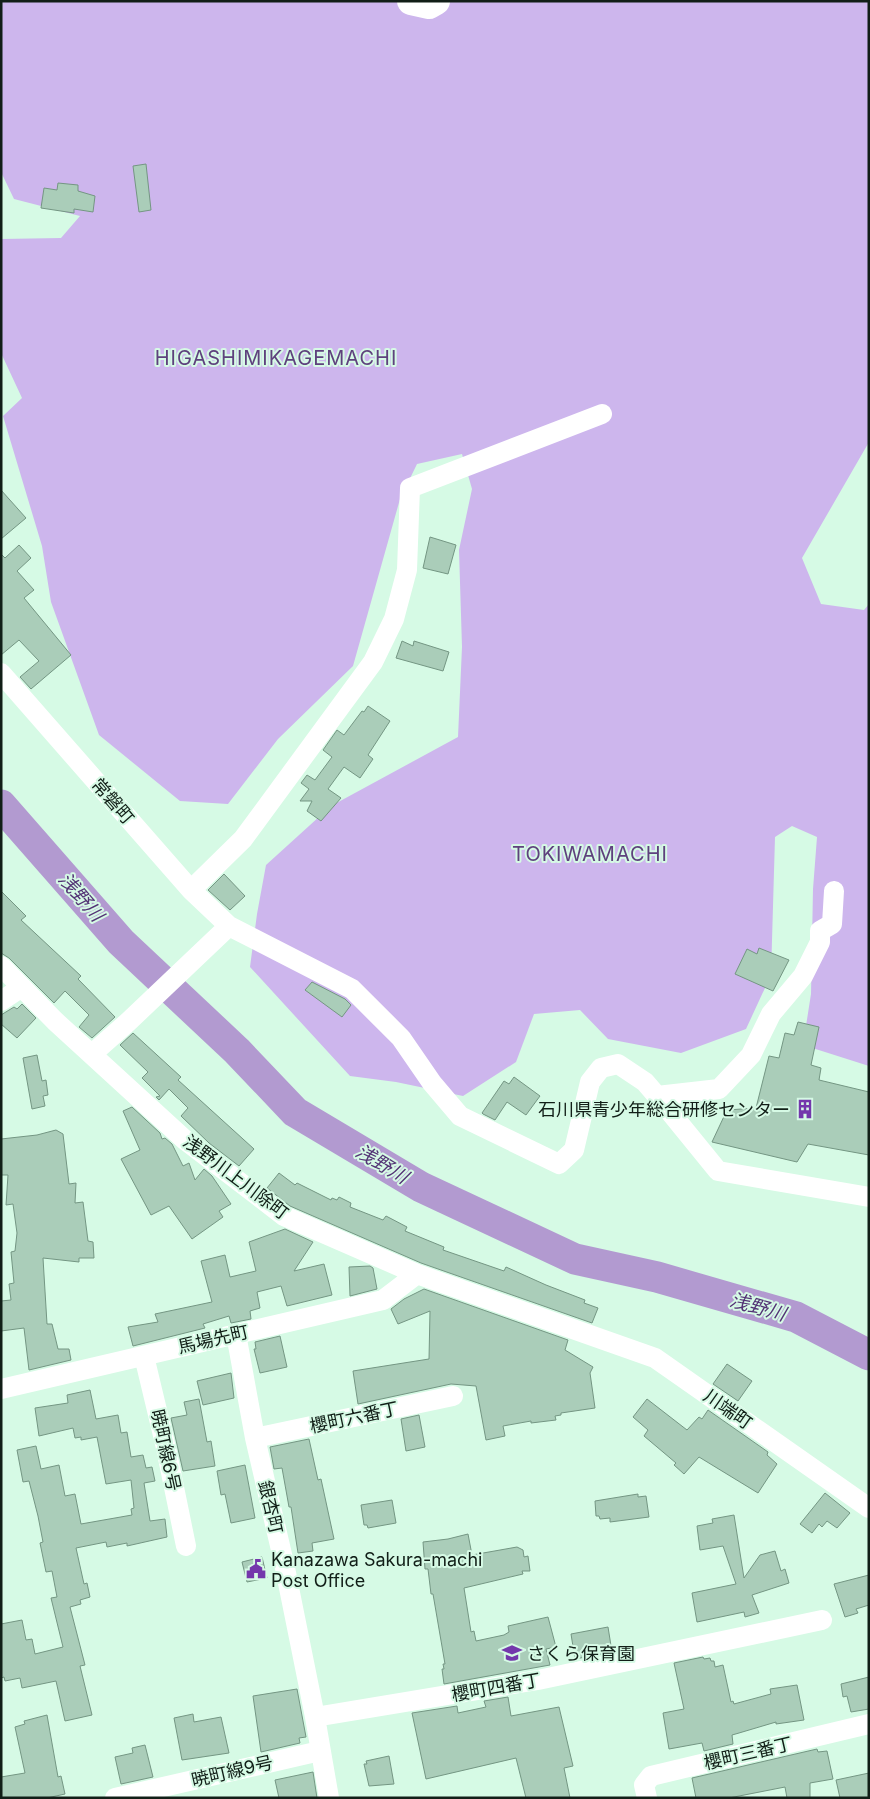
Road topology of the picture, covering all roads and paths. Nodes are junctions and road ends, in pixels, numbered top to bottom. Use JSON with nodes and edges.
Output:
{"nodes":[{"id":1,"x":411,"y":1,"type":"edge"},
{"id":2,"x":436,"y":1,"type":"edge"},
{"id":3,"x":602,"y":414,"type":"dead end"},
{"id":4,"x":1,"y":673,"type":"edge"},
{"id":5,"x":191,"y":890,"type":"junction"},
{"id":6,"x":834,"y":891,"type":"dead end"},
{"id":7,"x":228,"y":926,"type":"junction"},
{"id":8,"x":1,"y":966,"type":"edge"},
{"id":9,"x":22,"y":987,"type":"junction"},
{"id":10,"x":1,"y":1002,"type":"edge"},
{"id":11,"x":92,"y":1054,"type":"junction"},
{"id":12,"x":657,"y":1096,"type":"junction"},
{"id":13,"x":869,"y":1196,"type":"edge"},
{"id":14,"x":417,"y":1274,"type":"junction"},
{"id":15,"x":577,"y":1331,"type":"joint"},
{"id":16,"x":236,"y":1334,"type":"junction"},
{"id":17,"x":144,"y":1356,"type":"junction"},
{"id":18,"x":1,"y":1389,"type":"edge"},
{"id":19,"x":453,"y":1396,"type":"dead end"},
{"id":20,"x":255,"y":1438,"type":"junction"},
{"id":21,"x":869,"y":1508,"type":"edge"},
{"id":22,"x":186,"y":1546,"type":"dead end"},
{"id":23,"x":822,"y":1620,"type":"dead end"},
{"id":24,"x":315,"y":1716,"type":"junction"},
{"id":25,"x":869,"y":1724,"type":"edge"},
{"id":26,"x":320,"y":1752,"type":"junction"},
{"id":27,"x":115,"y":1798,"type":"edge"},
{"id":28,"x":329,"y":1798,"type":"edge"},
{"id":29,"x":647,"y":1798,"type":"edge"}],
"edges":[{"from":1,"to":2,"type":"street"},
{"from":3,"to":5,"type":"street"},
{"from":4,"to":5,"type":"street","name":"常磐町"},
{"from":5,"to":7,"type":"street","name":"常磐町"},
{"from":6,"to":12,"type":"street"},
{"from":7,"to":11,"type":"street"},
{"from":7,"to":12,"type":"street","name":"常磐町"},
{"from":8,"to":9,"type":"street","name":"浅野川上川除町"},
{"from":9,"to":10,"type":"street"},
{"from":9,"to":11,"type":"street","name":"浅野川上川除町"},
{"from":11,"to":14,"type":"street","name":"浅野川上川除町"},
{"from":12,"to":13,"type":"street"},
{"from":14,"to":15,"type":"street","name":"浅野川上川除町"},
{"from":14,"to":16,"type":"street","name":"馬場先町"},
{"from":15,"to":21,"type":"street","name":"川端町"},
{"from":16,"to":17,"type":"street","name":"馬場先町"},
{"from":16,"to":20,"type":"street","name":"銀杏町"},
{"from":17,"to":18,"type":"street","name":"馬場先町"},
{"from":17,"to":22,"type":"street","name":"暁町線6号"},
{"from":19,"to":20,"type":"street","name":"櫻町六番丁"},
{"from":20,"to":24,"type":"street","name":"銀杏町"},
{"from":23,"to":24,"type":"street","name":"櫻町四番丁"},
{"from":24,"to":26,"type":"street","name":"銀杏町"},
{"from":25,"to":29,"type":"street","name":"櫻町三番丁"},
{"from":26,"to":27,"type":"street","name":"暁町線9号"},
{"from":26,"to":28,"type":"street","name":"銀杏町"}]}
